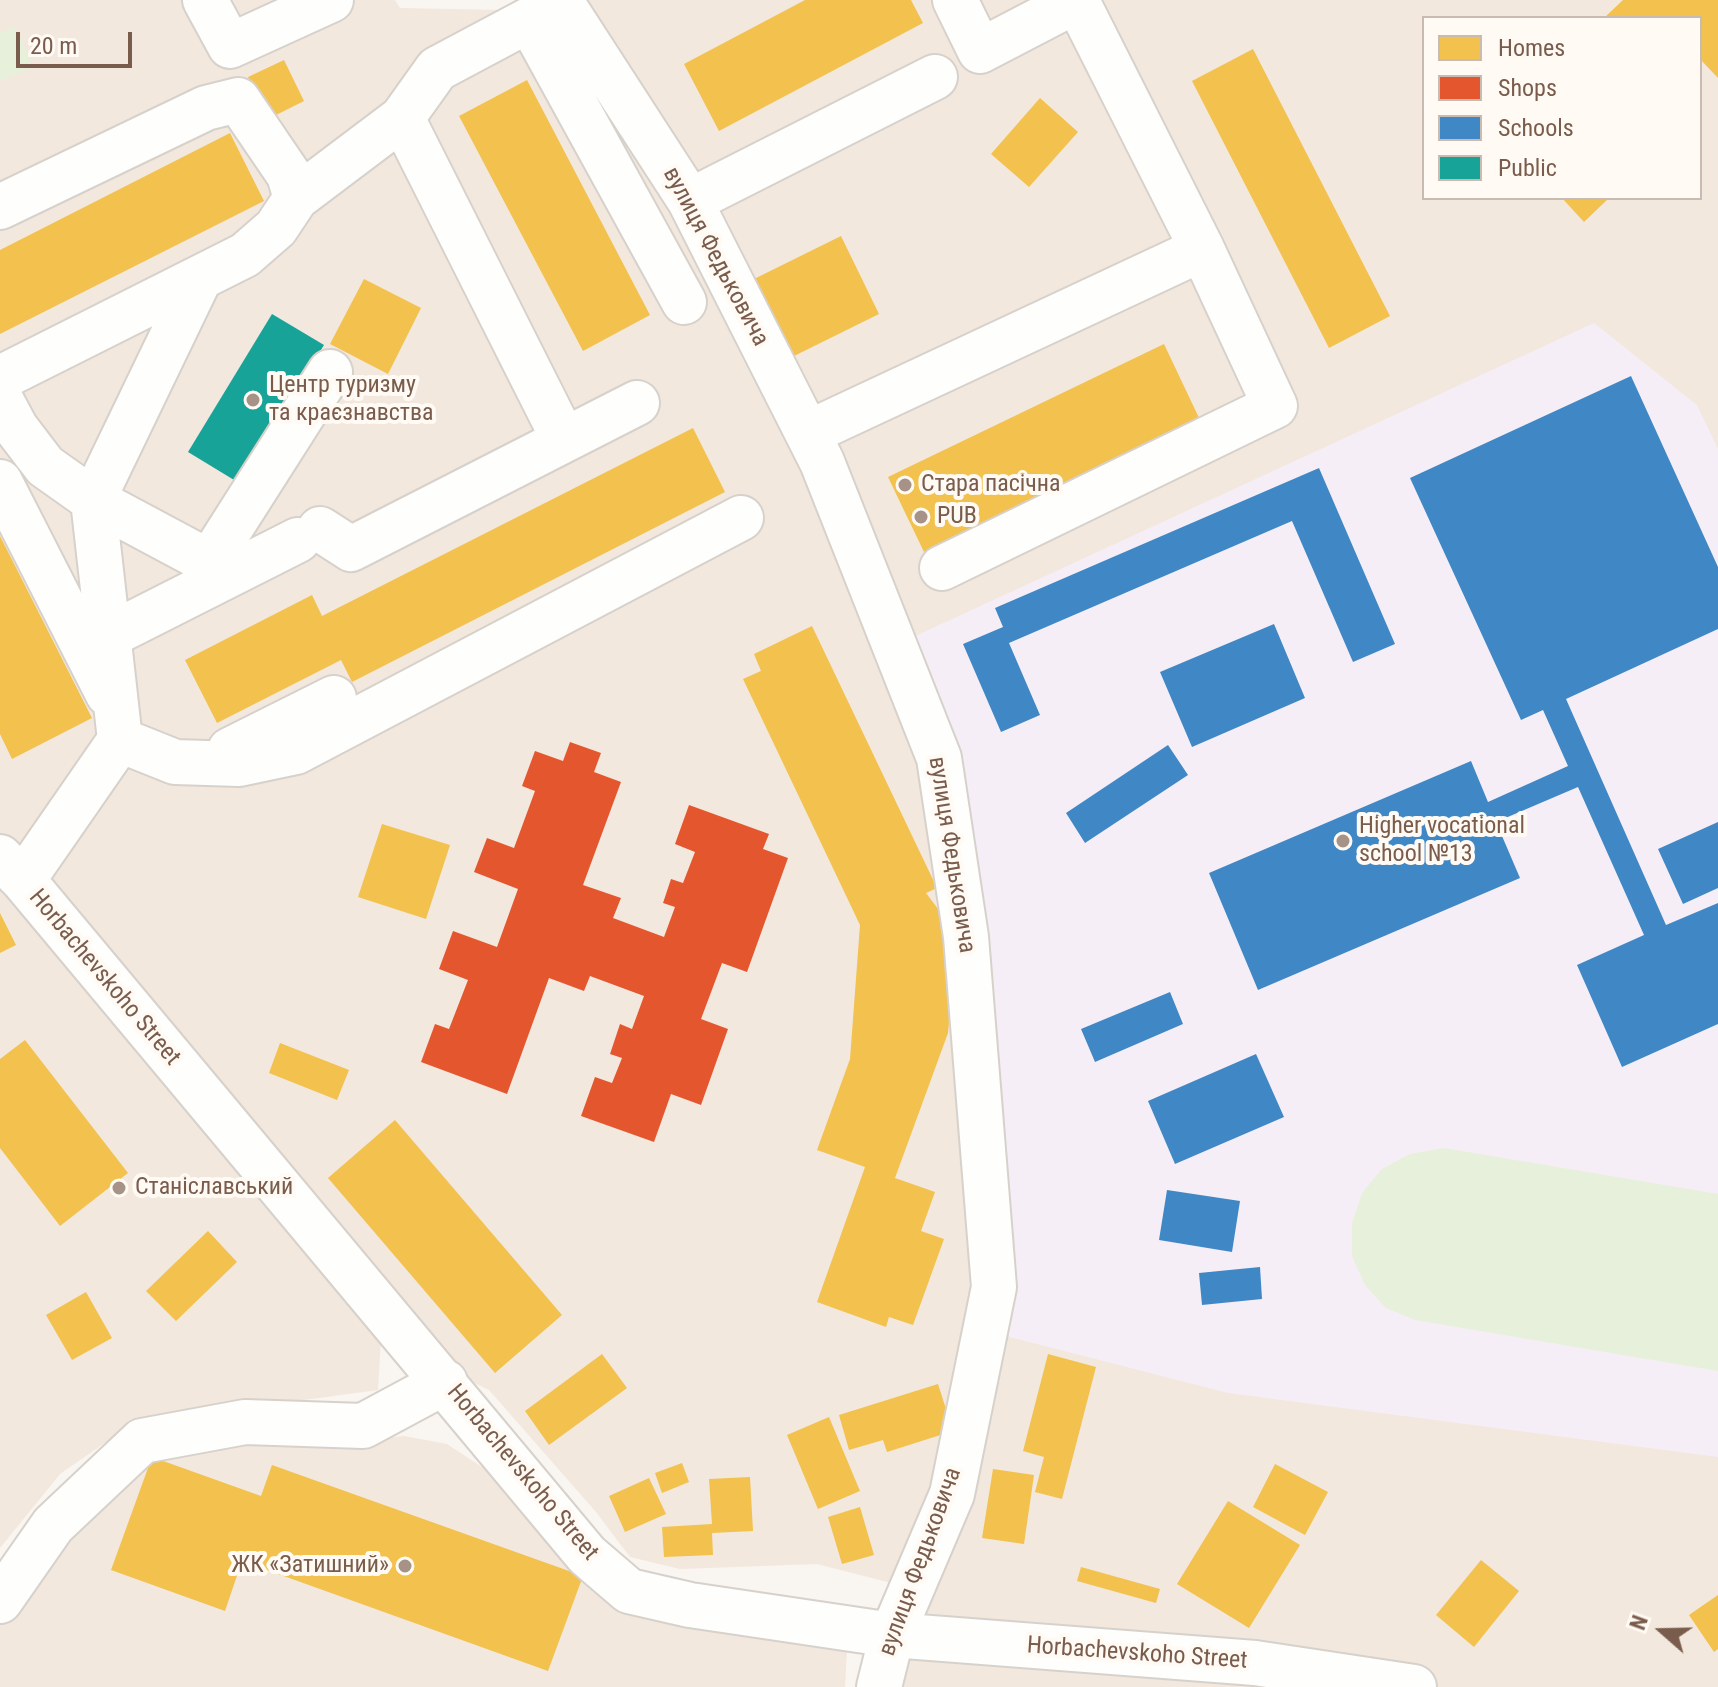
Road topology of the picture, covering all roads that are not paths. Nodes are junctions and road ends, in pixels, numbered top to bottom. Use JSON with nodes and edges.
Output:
{"nodes":[{"id":1,"x":205,"y":0,"type":"edge"},
{"id":2,"x":331,"y":0,"type":"edge"},
{"id":3,"x":560,"y":0,"type":"edge"},
{"id":4,"x":955,"y":0,"type":"edge"},
{"id":5,"x":1078,"y":0,"type":"edge"},
{"id":6,"x":935,"y":77,"type":"dead end"},
{"id":7,"x":402,"y":118,"type":"junction"},
{"id":8,"x":296,"y":198,"type":"junction"},
{"id":9,"x":690,"y":201,"type":"junction"},
{"id":10,"x":0,"y":207,"type":"edge"},
{"id":11,"x":1202,"y":249,"type":"junction"},
{"id":12,"x":200,"y":278,"type":"junction"},
{"id":13,"x":684,"y":302,"type":"dead end"},
{"id":14,"x":330,"y":372,"type":"dead end"},
{"id":15,"x":0,"y":378,"type":"edge"},
{"id":16,"x":0,"y":398,"type":"edge"},
{"id":17,"x":637,"y":403,"type":"dead end"},
{"id":18,"x":808,"y":433,"type":"junction"},
{"id":19,"x":564,"y":440,"type":"junction"},
{"id":20,"x":0,"y":482,"type":"edge"},
{"id":21,"x":93,"y":500,"type":"junction"},
{"id":22,"x":741,"y":518,"type":"dead end"},
{"id":23,"x":942,"y":568,"type":"dead end"},
{"id":24,"x":218,"y":569,"type":"junction"},
{"id":25,"x":110,"y":635,"type":"junction"},
{"id":26,"x":334,"y":698,"type":"dead end"},
{"id":27,"x":119,"y":727,"type":"junction"},
{"id":28,"x":202,"y":763,"type":"junction"},
{"id":29,"x":12,"y":869,"type":"edge"},
{"id":30,"x":445,"y":1382,"type":"junction"},
{"id":31,"x":0,"y":1601,"type":"edge"},
{"id":32,"x":892,"y":1635,"type":"junction"},
{"id":33,"x":879,"y":1687,"type":"edge"},
{"id":34,"x":1414,"y":1687,"type":"edge"}],
"edges":[{"from":1,"to":2,"type":"street"},
{"from":3,"to":9,"type":"street","name":"вулиця Федьковича"},
{"from":4,"to":5,"type":"street"},
{"from":5,"to":11,"type":"street"},
{"from":6,"to":9,"type":"street"},
{"from":7,"to":8,"type":"street"},
{"from":7,"to":13,"type":"street"},
{"from":7,"to":19,"type":"street"},
{"from":8,"to":10,"type":"street"},
{"from":8,"to":12,"type":"street"},
{"from":9,"to":18,"type":"street","name":"вулиця Федьковича"},
{"from":11,"to":18,"type":"street"},
{"from":11,"to":23,"type":"street"},
{"from":12,"to":15,"type":"street"},
{"from":12,"to":21,"type":"street"},
{"from":14,"to":24,"type":"street"},
{"from":16,"to":21,"type":"street"},
{"from":17,"to":19,"type":"street"},
{"from":18,"to":32,"type":"street","name":"вулиця Федьковича"},
{"from":19,"to":24,"type":"street"},
{"from":20,"to":27,"type":"street"},
{"from":21,"to":24,"type":"street"},
{"from":21,"to":25,"type":"street"},
{"from":22,"to":28,"type":"street"},
{"from":24,"to":25,"type":"street"},
{"from":25,"to":27,"type":"street"},
{"from":26,"to":28,"type":"street"},
{"from":27,"to":28,"type":"street"},
{"from":27,"to":29,"type":"street"},
{"from":29,"to":30,"type":"street","name":"Horbachevskoho Street"},
{"from":30,"to":31,"type":"street"},
{"from":30,"to":32,"type":"street","name":"Horbachevskoho Street"},
{"from":32,"to":33,"type":"street","name":"вулиця Федьковича"},
{"from":32,"to":34,"type":"street","name":"Horbachevskoho Street"}]}
